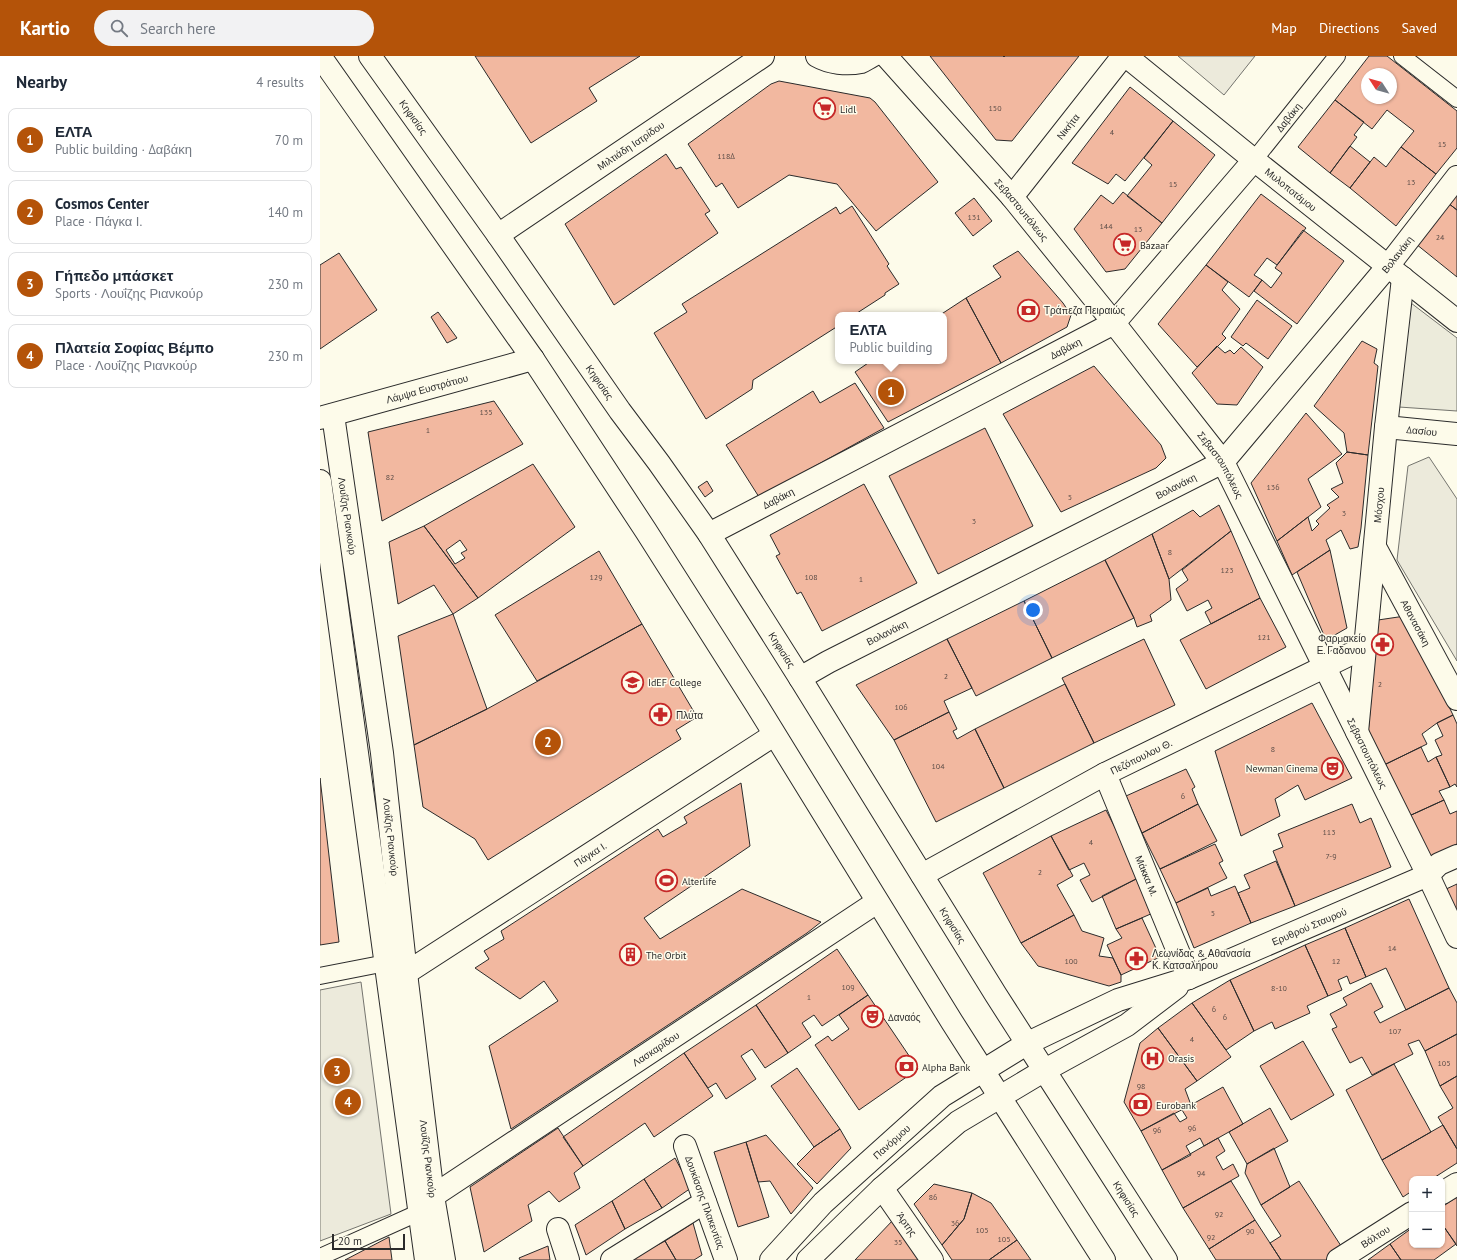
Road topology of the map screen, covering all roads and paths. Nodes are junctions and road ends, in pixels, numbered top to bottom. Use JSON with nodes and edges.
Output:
{"nodes":[{"id":1,"x":320,"y":56,"type":"edge"},
{"id":2,"x":763,"y":56,"type":"edge"},
{"id":3,"x":817,"y":56,"type":"edge"},
{"id":4,"x":872,"y":56,"type":"edge"},
{"id":5,"x":886,"y":56,"type":"edge"},
{"id":6,"x":1123,"y":56,"type":"edge"},
{"id":7,"x":1126,"y":56,"type":"edge"},
{"id":8,"x":1337,"y":56,"type":"edge"},
{"id":9,"x":1402,"y":56,"type":"edge"},
{"id":10,"x":370,"y":57,"type":"edge"},
{"id":11,"x":320,"y":68,"type":"edge"},
{"id":12,"x":338,"y":82,"type":"junction"},
{"id":13,"x":1457,"y":99,"type":"edge"},
{"id":14,"x":1254,"y":160,"type":"junction"},
{"id":15,"x":1457,"y":177,"type":"edge"},
{"id":16,"x":1012,"y":197,"type":"junction"},
{"id":17,"x":498,"y":235,"type":"junction"},
{"id":18,"x":1396,"y":272,"type":"junction"},
{"id":19,"x":1457,"y":321,"type":"edge"},
{"id":20,"x":1114,"y":323,"type":"junction"},
{"id":21,"x":533,"y":359,"type":"junction"},
{"id":22,"x":326,"y":417,"type":"edge"},
{"id":23,"x":1386,"y":427,"type":"junction"},
{"id":24,"x":1457,"y":434,"type":"edge"},
{"id":25,"x":1223,"y":462,"type":"junction"},
{"id":26,"x":320,"y":482,"type":"edge"},
{"id":27,"x":709,"y":534,"type":"junction"},
{"id":28,"x":1375,"y":547,"type":"junction"},
{"id":29,"x":1366,"y":647,"type":"junction"},
{"id":30,"x":1325,"y":667,"type":"junction"},
{"id":31,"x":800,"y":678,"type":"junction"},
{"id":32,"x":1457,"y":699,"type":"edge"},
{"id":33,"x":1357,"y":732,"type":"junction"},
{"id":34,"x":774,"y":735,"type":"junction"},
{"id":35,"x":1105,"y":774,"type":"junction"},
{"id":36,"x":1457,"y":856,"type":"edge"},
{"id":37,"x":1457,"y":869,"type":"edge"},
{"id":38,"x":922,"y":874,"type":"junction"},
{"id":39,"x":1428,"y":874,"type":"junction"},
{"id":40,"x":877,"y":902,"type":"junction"},
{"id":41,"x":1457,"y":937,"type":"edge"},
{"id":42,"x":386,"y":963,"type":"junction"},
{"id":43,"x":406,"y":973,"type":"junction"},
{"id":44,"x":320,"y":976,"type":"edge"},
{"id":45,"x":1189,"y":978,"type":"junction"},
{"id":46,"x":1028,"y":1043,"type":"junction"},
{"id":47,"x":983,"y":1070,"type":"junction"},
{"id":48,"x":1045,"y":1070,"type":"junction"},
{"id":49,"x":1000,"y":1097,"type":"junction"},
{"id":50,"x":685,"y":1146,"type":"dead end"},
{"id":51,"x":1457,"y":1184,"type":"edge"},
{"id":52,"x":882,"y":1188,"type":"junction"},
{"id":53,"x":1445,"y":1191,"type":"edge"},
{"id":54,"x":705,"y":1202,"type":"junction"},
{"id":55,"x":426,"y":1204,"type":"junction"},
{"id":56,"x":1409,"y":1215,"type":"edge"},
{"id":57,"x":558,"y":1229,"type":"dead end"},
{"id":58,"x":320,"y":1257,"type":"edge"},
{"id":59,"x":816,"y":1258,"type":"edge"},
{"id":60,"x":426,"y":1260,"type":"edge"},
{"id":61,"x":444,"y":1260,"type":"edge"},
{"id":62,"x":568,"y":1260,"type":"edge"},
{"id":63,"x":612,"y":1260,"type":"edge"},
{"id":64,"x":726,"y":1260,"type":"edge"},
{"id":65,"x":770,"y":1260,"type":"edge"},
{"id":66,"x":932,"y":1260,"type":"edge"},
{"id":67,"x":1104,"y":1260,"type":"edge"},
{"id":68,"x":1166,"y":1260,"type":"edge"},
{"id":69,"x":1338,"y":1260,"type":"edge"}],
"edges":[{"from":1,"to":12,"type":"street"},
{"from":2,"to":17,"type":"street","name":"Μιλτιάδη Ιατρίδου"},
{"from":3,"to":4,"type":"street"},
{"from":5,"to":16,"type":"street","name":"Σεβαστουπόλεως"},
{"from":6,"to":16,"type":"street","name":"Νικήτα"},
{"from":7,"to":14,"type":"street","name":"Μυλοποτάμου"},
{"from":8,"to":14,"type":"street","name":"Δαβάκη"},
{"from":9,"to":13,"type":"street"},
{"from":10,"to":17,"type":"street","name":"Κηφισίας"},
{"from":11,"to":12,"type":"street"},
{"from":12,"to":21,"type":"street"},
{"from":14,"to":18,"type":"street","name":"Μυλοποτάμου"},
{"from":14,"to":20,"type":"street","name":"Δαβάκη"},
{"from":15,"to":18,"type":"street","name":"Βολανάκη"},
{"from":16,"to":20,"type":"street","name":"Σεβαστουπόλεως"},
{"from":17,"to":27,"type":"street","name":"Κηφισίας"},
{"from":18,"to":19,"type":"street","name":"Μυλοποτάμου"},
{"from":18,"to":23,"type":"street","name":"Μόσχου"},
{"from":18,"to":25,"type":"street","name":"Βολανάκη"},
{"from":20,"to":25,"type":"street","name":"Σεβαστουπόλεως"},
{"from":20,"to":27,"type":"street","name":"Δαβάκη"},
{"from":21,"to":22,"type":"street","name":"Λάμψα Ευστράτιου"},
{"from":21,"to":34,"type":"street"},
{"from":22,"to":43,"type":"street","name":"Λουΐζης Ριανκούρ"},
{"from":23,"to":24,"type":"street","name":"Δασίου"},
{"from":23,"to":28,"type":"street","name":"Μόσχου"},
{"from":25,"to":30,"type":"street","name":"Σεβαστουπόλεως"},
{"from":25,"to":31,"type":"street","name":"Βολανάκη"},
{"from":26,"to":42,"type":"street","name":"Λουΐζης Ριανκούρ"},
{"from":27,"to":31,"type":"street","name":"Κηφισίας"},
{"from":28,"to":29,"type":"street","name":"Μόσχου"},
{"from":28,"to":32,"type":"street","name":"Αθανασάκη"},
{"from":29,"to":30,"type":"street","name":"Πεζόπουλου Θ."},
{"from":29,"to":33,"type":"street","name":"Μόσχου"},
{"from":30,"to":33,"type":"street","name":"Σεβαστουπόλεως"},
{"from":30,"to":35,"type":"street","name":"Πεζόπουλου Θ."},
{"from":31,"to":38,"type":"street","name":"Κηφισίας"},
{"from":33,"to":39,"type":"street","name":"Σεβαστουπόλεως"},
{"from":34,"to":40,"type":"street"},
{"from":34,"to":43,"type":"street","name":"Πάγκα Ι."},
{"from":35,"to":38,"type":"street","name":"Πεζόπουλου Θ."},
{"from":35,"to":45,"type":"street","name":"Μάκκα Μ."},
{"from":36,"to":39,"type":"street","name":"Ερυθρού Σταυρού"},
{"from":37,"to":39,"type":"street","name":"Ερυθρού Σταυρού"},
{"from":38,"to":46,"type":"street","name":"Κηφισίας"},
{"from":39,"to":41,"type":"street","name":"Σεβαστουπόλεως"},
{"from":39,"to":45,"type":"street","name":"Ερυθρού Σταυρού"},
{"from":40,"to":47,"type":"street"},
{"from":40,"to":55,"type":"street","name":"Λασκαρίδου"},
{"from":42,"to":44,"type":"street"},
{"from":42,"to":55,"type":"street","name":"Λουΐζης Ριανκούρ"},
{"from":43,"to":55,"type":"street","name":"Λουΐζης Ριανκούρ"},
{"from":45,"to":46,"type":"street","name":"Ερυθρού Σταυρού"},
{"from":45,"to":48,"type":"street","name":"Ερυθρού Σταυρού"},
{"from":46,"to":47,"type":"street","name":"Πανόρμου"},
{"from":46,"to":48,"type":"street","name":"Κηφισίας"},
{"from":47,"to":49,"type":"street"},
{"from":47,"to":65,"type":"street","name":"Πανόρμου"},
{"from":48,"to":49,"type":"street"},
{"from":48,"to":68,"type":"street","name":"Κηφισίας"},
{"from":49,"to":52,"type":"street"},
{"from":49,"to":67,"type":"street"},
{"from":50,"to":54,"type":"street","name":"Δουκίσσης Πλακεντίας"},
{"from":51,"to":53,"type":"street"},
{"from":52,"to":59,"type":"street"},
{"from":52,"to":66,"type":"street","name":"Άρτης"},
{"from":54,"to":63,"type":"street"},
{"from":54,"to":64,"type":"street","name":"Δουκίσσης Πλακεντίας"},
{"from":55,"to":58,"type":"street","name":"Λασκαρίδου"},
{"from":55,"to":60,"type":"street","name":"Λουΐζης Ριανκούρ"},
{"from":55,"to":61,"type":"street","name":"Λουΐζης Ριανκούρ"},
{"from":56,"to":69,"type":"street","name":"Βάλτου"},
{"from":57,"to":62,"type":"street"}]}
